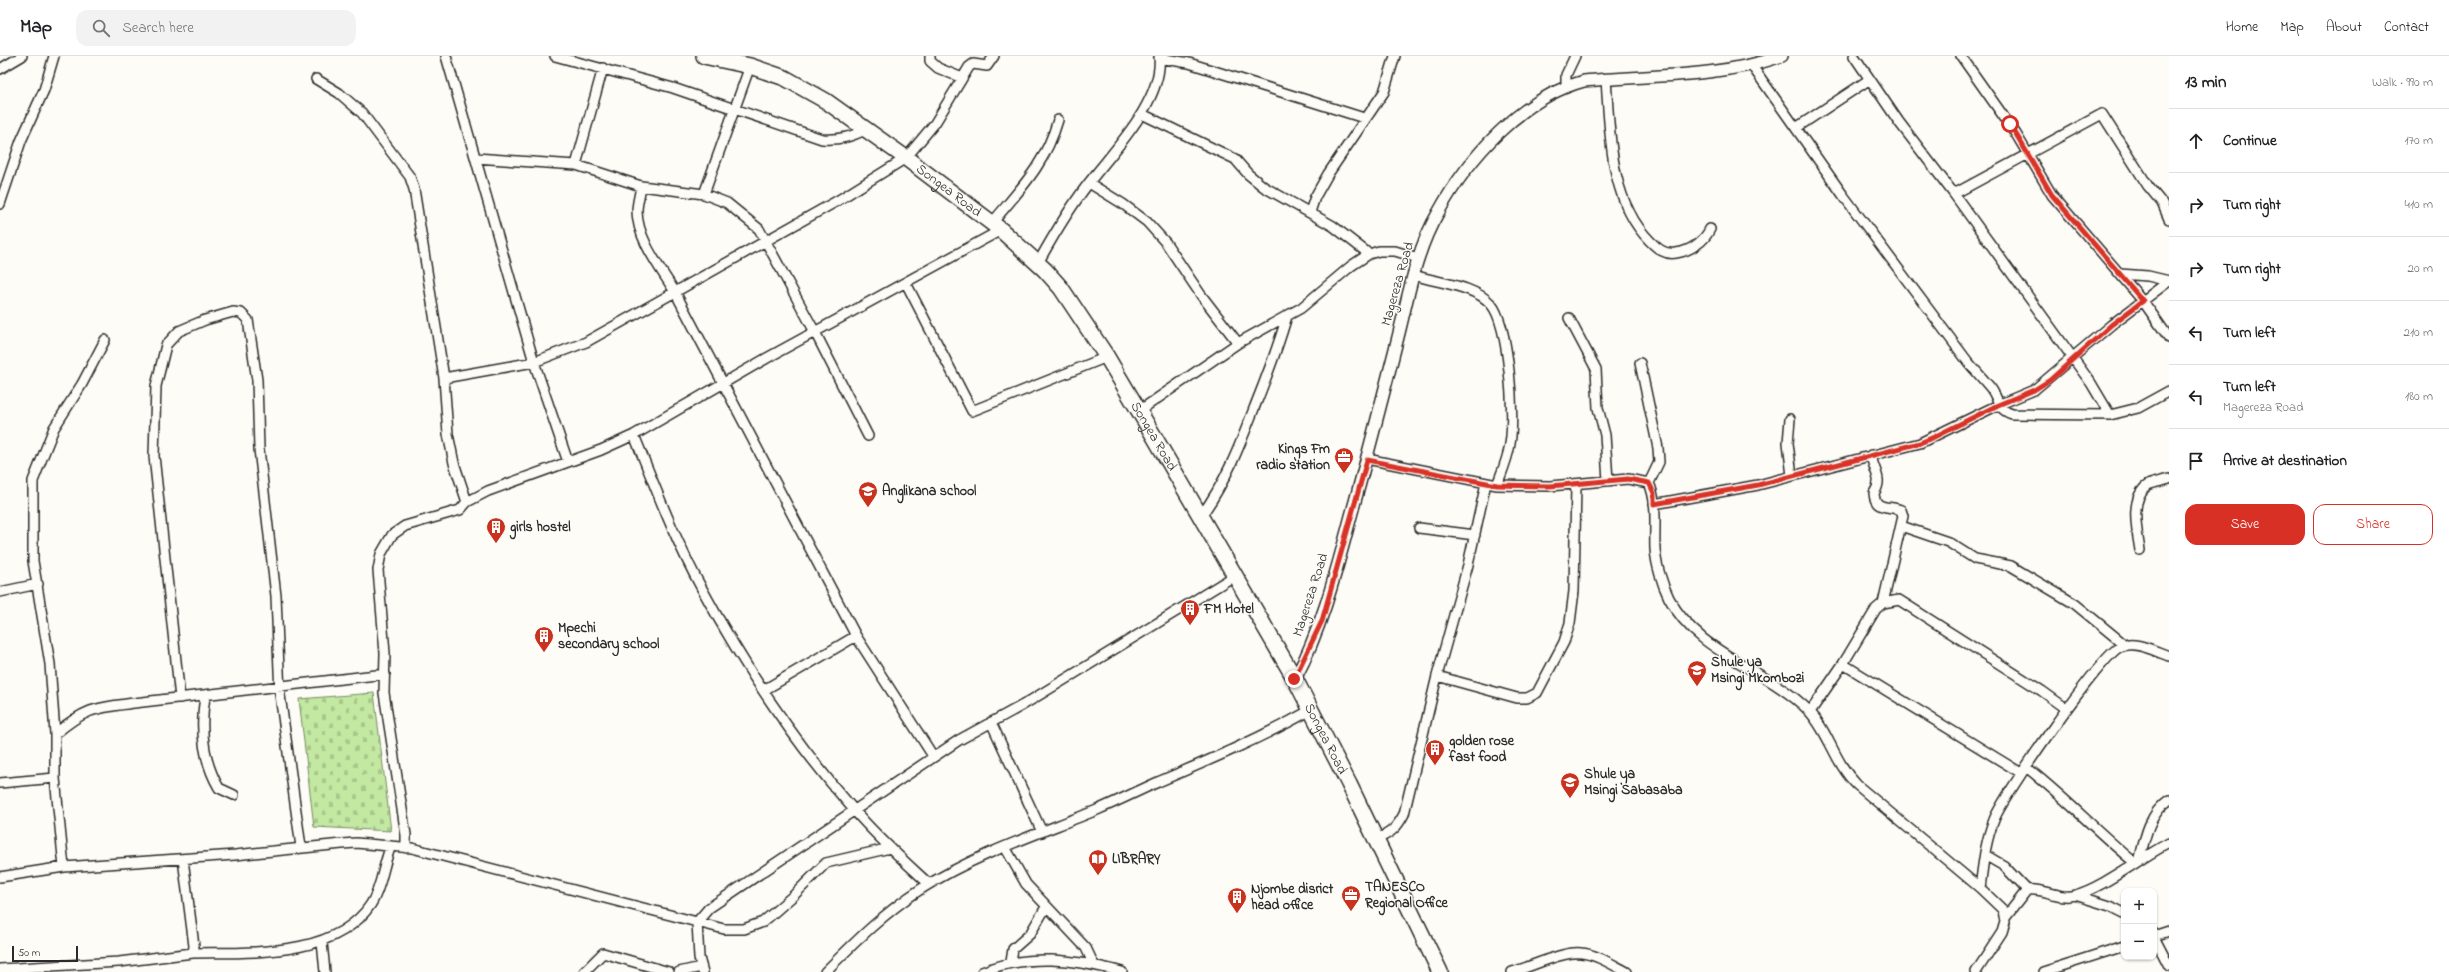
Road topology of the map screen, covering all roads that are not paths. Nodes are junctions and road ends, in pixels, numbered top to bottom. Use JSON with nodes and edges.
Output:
{"nodes":[{"id":1,"x":22,"y":56,"type":"edge"},
{"id":2,"x":54,"y":56,"type":"edge"},
{"id":3,"x":446,"y":56,"type":"edge"},
{"id":4,"x":555,"y":56,"type":"edge"},
{"id":5,"x":704,"y":56,"type":"edge"},
{"id":6,"x":930,"y":56,"type":"edge"},
{"id":7,"x":994,"y":56,"type":"edge"},
{"id":8,"x":1385,"y":56,"type":"edge"},
{"id":9,"x":1575,"y":56,"type":"edge"},
{"id":10,"x":1782,"y":56,"type":"edge"},
{"id":11,"x":1854,"y":56,"type":"edge"},
{"id":12,"x":1961,"y":56,"type":"edge"},
{"id":13,"x":1159,"y":57,"type":"edge"},
{"id":14,"x":1394,"y":59,"type":"edge"},
{"id":15,"x":750,"y":66,"type":"junction"},
{"id":16,"x":1752,"y":66,"type":"junction"},
{"id":17,"x":603,"y":68,"type":"junction"},
{"id":18,"x":0,"y":69,"type":"edge"},
{"id":19,"x":962,"y":78,"type":"junction"},
{"id":20,"x":316,"y":79,"type":"dead end"},
{"id":21,"x":1606,"y":79,"type":"junction"},
{"id":22,"x":1870,"y":79,"type":"junction"},
{"id":23,"x":1566,"y":86,"type":"junction"},
{"id":24,"x":734,"y":108,"type":"junction"},
{"id":25,"x":1142,"y":114,"type":"junction"},
{"id":26,"x":1364,"y":118,"type":"junction"},
{"id":27,"x":1058,"y":120,"type":"dead end"},
{"id":28,"x":1796,"y":128,"type":"junction"},
{"id":29,"x":867,"y":129,"type":"junction"},
{"id":30,"x":2028,"y":155,"type":"junction"},
{"id":31,"x":476,"y":158,"type":"junction"},
{"id":32,"x":906,"y":158,"type":"junction"},
{"id":33,"x":576,"y":166,"type":"junction"},
{"id":34,"x":1089,"y":183,"type":"junction"},
{"id":35,"x":641,"y":186,"type":"junction"},
{"id":36,"x":704,"y":194,"type":"junction"},
{"id":37,"x":1954,"y":194,"type":"junction"},
{"id":38,"x":0,"y":204,"type":"edge"},
{"id":39,"x":1310,"y":212,"type":"junction"},
{"id":40,"x":2169,"y":219,"type":"edge"},
{"id":41,"x":997,"y":227,"type":"junction"},
{"id":42,"x":1710,"y":229,"type":"dead end"},
{"id":43,"x":765,"y":241,"type":"junction"},
{"id":44,"x":1369,"y":254,"type":"junction"},
{"id":45,"x":1418,"y":258,"type":"junction"},
{"id":46,"x":1038,"y":263,"type":"junction"},
{"id":47,"x":2120,"y":274,"type":"junction"},
{"id":48,"x":1414,"y":275,"type":"junction"},
{"id":49,"x":2169,"y":281,"type":"edge"},
{"id":50,"x":906,"y":282,"type":"junction"},
{"id":51,"x":675,"y":292,"type":"junction"},
{"id":52,"x":2143,"y":301,"type":"junction"},
{"id":53,"x":1287,"y":316,"type":"junction"},
{"id":54,"x":1569,"y":318,"type":"dead end"},
{"id":55,"x":815,"y":332,"type":"junction"},
{"id":56,"x":2169,"y":338,"type":"edge"},
{"id":57,"x":105,"y":340,"type":"dead end"},
{"id":58,"x":1238,"y":343,"type":"junction"},
{"id":59,"x":1107,"y":357,"type":"junction"},
{"id":60,"x":2073,"y":359,"type":"junction"},
{"id":61,"x":534,"y":362,"type":"junction"},
{"id":62,"x":1640,"y":363,"type":"dead end"},
{"id":63,"x":444,"y":378,"type":"junction"},
{"id":64,"x":722,"y":384,"type":"junction"},
{"id":65,"x":2169,"y":391,"type":"edge"},
{"id":66,"x":1998,"y":405,"type":"junction"},
{"id":67,"x":1139,"y":411,"type":"junction"},
{"id":68,"x":2110,"y":415,"type":"junction"},
{"id":69,"x":1790,"y":420,"type":"dead end"},
{"id":70,"x":634,"y":435,"type":"junction"},
{"id":71,"x":868,"y":436,"type":"dead end"},
{"id":72,"x":1871,"y":455,"type":"junction"},
{"id":73,"x":1367,"y":460,"type":"junction"},
{"id":74,"x":568,"y":462,"type":"junction"},
{"id":75,"x":1792,"y":476,"type":"junction"},
{"id":76,"x":2169,"y":479,"type":"edge"},
{"id":77,"x":1608,"y":481,"type":"junction"},
{"id":78,"x":1486,"y":483,"type":"junction"},
{"id":79,"x":1649,"y":483,"type":"junction"},
{"id":80,"x":1576,"y":484,"type":"junction"},
{"id":81,"x":1497,"y":485,"type":"junction"},
{"id":82,"x":468,"y":502,"type":"junction"},
{"id":83,"x":1654,"y":504,"type":"junction"},
{"id":84,"x":1201,"y":516,"type":"junction"},
{"id":85,"x":1901,"y":526,"type":"junction"},
{"id":86,"x":1419,"y":528,"type":"dead end"},
{"id":87,"x":1475,"y":535,"type":"junction"},
{"id":88,"x":2140,"y":550,"type":"dead end"},
{"id":89,"x":1236,"y":575,"type":"junction"},
{"id":90,"x":38,"y":584,"type":"junction"},
{"id":91,"x":0,"y":592,"type":"edge"},
{"id":92,"x":1883,"y":603,"type":"junction"},
{"id":93,"x":856,"y":636,"type":"junction"},
{"id":94,"x":2125,"y":645,"type":"junction"},
{"id":95,"x":2169,"y":656,"type":"edge"},
{"id":96,"x":1843,"y":664,"type":"junction"},
{"id":97,"x":385,"y":674,"type":"junction"},
{"id":98,"x":1437,"y":676,"type":"junction"},
{"id":99,"x":1294,"y":679,"type":"junction"},
{"id":100,"x":279,"y":688,"type":"junction"},
{"id":101,"x":764,"y":690,"type":"junction"},
{"id":102,"x":205,"y":696,"type":"junction"},
{"id":103,"x":180,"y":698,"type":"junction"},
{"id":104,"x":2066,"y":709,"type":"junction"},
{"id":105,"x":1311,"y":710,"type":"junction"},
{"id":106,"x":1810,"y":712,"type":"junction"},
{"id":107,"x":991,"y":722,"type":"junction"},
{"id":108,"x":55,"y":734,"type":"junction"},
{"id":109,"x":933,"y":756,"type":"junction"},
{"id":110,"x":2024,"y":770,"type":"junction"},
{"id":111,"x":55,"y":778,"type":"junction"},
{"id":112,"x":0,"y":783,"type":"edge"},
{"id":113,"x":234,"y":794,"type":"dead end"},
{"id":114,"x":2169,"y":800,"type":"edge"},
{"id":115,"x":854,"y":811,"type":"junction"},
{"id":116,"x":1042,"y":832,"type":"junction"},
{"id":117,"x":1376,"y":839,"type":"junction"},
{"id":118,"x":2169,"y":842,"type":"edge"},
{"id":119,"x":391,"y":846,"type":"junction"},
{"id":120,"x":301,"y":847,"type":"junction"},
{"id":121,"x":1004,"y":847,"type":"junction"},
{"id":122,"x":406,"y":848,"type":"junction"},
{"id":123,"x":890,"y":848,"type":"junction"},
{"id":124,"x":1985,"y":855,"type":"junction"},
{"id":125,"x":183,"y":859,"type":"junction"},
{"id":126,"x":2137,"y":860,"type":"junction"},
{"id":127,"x":64,"y":866,"type":"junction"},
{"id":128,"x":0,"y":877,"type":"edge"},
{"id":129,"x":929,"y":884,"type":"junction"},
{"id":130,"x":1980,"y":888,"type":"junction"},
{"id":131,"x":2027,"y":890,"type":"junction"},
{"id":132,"x":2075,"y":895,"type":"junction"},
{"id":133,"x":1046,"y":907,"type":"junction"},
{"id":134,"x":2121,"y":912,"type":"edge"},
{"id":135,"x":2005,"y":918,"type":"junction"},
{"id":136,"x":697,"y":922,"type":"junction"},
{"id":137,"x":2169,"y":931,"type":"edge"},
{"id":138,"x":2157,"y":935,"type":"edge"},
{"id":139,"x":322,"y":942,"type":"junction"},
{"id":140,"x":2157,"y":942,"type":"edge"},
{"id":141,"x":2121,"y":947,"type":"edge"},
{"id":142,"x":193,"y":952,"type":"junction"},
{"id":143,"x":1011,"y":962,"type":"junction"},
{"id":144,"x":1094,"y":965,"type":"junction"},
{"id":145,"x":2169,"y":966,"type":"edge"},
{"id":146,"x":3,"y":970,"type":"edge"},
{"id":147,"x":702,"y":970,"type":"edge"},
{"id":148,"x":325,"y":972,"type":"edge"},
{"id":149,"x":584,"y":972,"type":"edge"},
{"id":150,"x":669,"y":972,"type":"edge"},
{"id":151,"x":679,"y":972,"type":"edge"},
{"id":152,"x":825,"y":972,"type":"edge"},
{"id":153,"x":982,"y":972,"type":"edge"},
{"id":154,"x":1122,"y":972,"type":"edge"},
{"id":155,"x":1440,"y":972,"type":"edge"},
{"id":156,"x":1512,"y":972,"type":"edge"},
{"id":157,"x":1627,"y":972,"type":"edge"},
{"id":158,"x":1976,"y":972,"type":"edge"},
{"id":159,"x":2043,"y":972,"type":"edge"}],
"edges":[{"from":1,"to":18,"type":"street"},
{"from":2,"to":38,"type":"street"},
{"from":3,"to":31,"type":"street"},
{"from":4,"to":17,"type":"street"},
{"from":5,"to":15,"type":"highway","name":"Songea Road"},
{"from":6,"to":19,"type":"street"},
{"from":7,"to":19,"type":"street"},
{"from":8,"to":14,"type":"street"},
{"from":9,"to":23,"type":"street"},
{"from":10,"to":16,"type":"street","name":"Magereza Road"},
{"from":11,"to":22,"type":"street"},
{"from":12,"to":30,"type":"street"},
{"from":13,"to":25,"type":"street"},
{"from":13,"to":26,"type":"street"},
{"from":14,"to":26,"type":"street"},
{"from":15,"to":24,"type":"street"},
{"from":15,"to":29,"type":"highway","name":"Songea Road"},
{"from":16,"to":21,"type":"street","name":"Magereza Road"},
{"from":16,"to":28,"type":"street"},
{"from":17,"to":24,"type":"street"},
{"from":17,"to":33,"type":"street"},
{"from":19,"to":32,"type":"street"},
{"from":20,"to":63,"type":"street"},
{"from":21,"to":23,"type":"street","name":"Magereza Road"},
{"from":21,"to":42,"type":"street"},
{"from":22,"to":28,"type":"street"},
{"from":22,"to":37,"type":"street"},
{"from":23,"to":45,"type":"street","name":"Magereza Road"},
{"from":24,"to":29,"type":"street"},
{"from":24,"to":36,"type":"street"},
{"from":25,"to":34,"type":"street"},
{"from":25,"to":39,"type":"street"},
{"from":26,"to":39,"type":"street"},
{"from":27,"to":41,"type":"street"},
{"from":28,"to":66,"type":"street"},
{"from":29,"to":32,"type":"highway","name":"Songea Road"},
{"from":30,"to":37,"type":"street"},
{"from":30,"to":40,"type":"street"},
{"from":30,"to":47,"type":"street"},
{"from":31,"to":33,"type":"street"},
{"from":31,"to":61,"type":"street"},
{"from":32,"to":41,"type":"highway","name":"Songea Road"},
{"from":32,"to":43,"type":"street"},
{"from":33,"to":35,"type":"street"},
{"from":34,"to":46,"type":"street"},
{"from":34,"to":58,"type":"street"},
{"from":35,"to":36,"type":"street"},
{"from":35,"to":51,"type":"street"},
{"from":36,"to":43,"type":"street"},
{"from":37,"to":60,"type":"street"},
{"from":39,"to":44,"type":"street"},
{"from":41,"to":46,"type":"highway","name":"Songea Road"},
{"from":41,"to":50,"type":"street"},
{"from":43,"to":51,"type":"street"},
{"from":43,"to":55,"type":"street"},
{"from":44,"to":45,"type":"street"},
{"from":44,"to":53,"type":"street"},
{"from":45,"to":48,"type":"street","name":"Magereza Road"},
{"from":46,"to":59,"type":"highway","name":"Songea Road"},
{"from":47,"to":49,"type":"street"},
{"from":47,"to":52,"type":"street"},
{"from":48,"to":73,"type":"street","name":"Magereza Road"},
{"from":48,"to":81,"type":"street"},
{"from":49,"to":52,"type":"street"},
{"from":50,"to":55,"type":"street"},
{"from":50,"to":59,"type":"street"},
{"from":51,"to":61,"type":"street"},
{"from":51,"to":64,"type":"street"},
{"from":52,"to":56,"type":"street"},
{"from":52,"to":60,"type":"street"},
{"from":53,"to":58,"type":"street"},
{"from":53,"to":84,"type":"street"},
{"from":54,"to":77,"type":"street"},
{"from":55,"to":64,"type":"street"},
{"from":55,"to":71,"type":"street"},
{"from":57,"to":90,"type":"street"},
{"from":58,"to":67,"type":"street"},
{"from":59,"to":67,"type":"highway","name":"Songea Road"},
{"from":60,"to":66,"type":"street"},
{"from":60,"to":68,"type":"street"},
{"from":61,"to":63,"type":"street"},
{"from":61,"to":74,"type":"street"},
{"from":62,"to":79,"type":"street"},
{"from":63,"to":82,"type":"street"},
{"from":64,"to":70,"type":"street"},
{"from":64,"to":93,"type":"street"},
{"from":65,"to":68,"type":"street"},
{"from":66,"to":68,"type":"street"},
{"from":66,"to":72,"type":"street"},
{"from":67,"to":84,"type":"highway","name":"Songea Road"},
{"from":69,"to":75,"type":"street"},
{"from":70,"to":74,"type":"street"},
{"from":70,"to":101,"type":"street"},
{"from":72,"to":75,"type":"street"},
{"from":72,"to":85,"type":"street"},
{"from":73,"to":78,"type":"street"},
{"from":73,"to":99,"type":"street","name":"Magereza Road"},
{"from":74,"to":82,"type":"street"},
{"from":75,"to":83,"type":"street"},
{"from":76,"to":88,"type":"street"},
{"from":77,"to":79,"type":"street"},
{"from":77,"to":80,"type":"street"},
{"from":78,"to":81,"type":"street"},
{"from":78,"to":87,"type":"street"},
{"from":79,"to":83,"type":"street"},
{"from":80,"to":81,"type":"street"},
{"from":80,"to":98,"type":"street"},
{"from":82,"to":97,"type":"street"},
{"from":83,"to":106,"type":"street"},
{"from":84,"to":89,"type":"highway","name":"Songea Road"},
{"from":85,"to":92,"type":"street"},
{"from":85,"to":94,"type":"street"},
{"from":86,"to":87,"type":"street"},
{"from":87,"to":98,"type":"street"},
{"from":89,"to":99,"type":"highway","name":"Songea Road"},
{"from":89,"to":107,"type":"street"},
{"from":90,"to":91,"type":"street"},
{"from":90,"to":108,"type":"street"},
{"from":92,"to":96,"type":"street"},
{"from":92,"to":104,"type":"street"},
{"from":93,"to":101,"type":"street"},
{"from":93,"to":109,"type":"street"},
{"from":94,"to":95,"type":"street"},
{"from":94,"to":104,"type":"street"},
{"from":96,"to":106,"type":"street"},
{"from":96,"to":110,"type":"street"},
{"from":97,"to":100,"type":"street"},
{"from":97,"to":122,"type":"street"},
{"from":98,"to":117,"type":"street"},
{"from":99,"to":105,"type":"highway","name":"Songea Road"},
{"from":100,"to":102,"type":"street"},
{"from":100,"to":103,"type":"street"},
{"from":100,"to":120,"type":"street"},
{"from":101,"to":115,"type":"street"},
{"from":102,"to":103,"type":"street"},
{"from":102,"to":113,"type":"street"},
{"from":103,"to":108,"type":"street"},
{"from":104,"to":110,"type":"street"},
{"from":105,"to":116,"type":"street"},
{"from":105,"to":117,"type":"highway","name":"Songea Road"},
{"from":106,"to":130,"type":"street"},
{"from":107,"to":109,"type":"street"},
{"from":107,"to":116,"type":"street"},
{"from":108,"to":111,"type":"street"},
{"from":109,"to":115,"type":"street"},
{"from":110,"to":124,"type":"street"},
{"from":110,"to":126,"type":"street"},
{"from":111,"to":112,"type":"street"},
{"from":111,"to":127,"type":"street"},
{"from":114,"to":126,"type":"street"},
{"from":115,"to":123,"type":"street"},
{"from":115,"to":136,"type":"street"},
{"from":116,"to":121,"type":"street"},
{"from":117,"to":155,"type":"highway","name":"Songea Road"},
{"from":118,"to":126,"type":"street"},
{"from":119,"to":120,"type":"street"},
{"from":119,"to":122,"type":"street"},
{"from":119,"to":139,"type":"street"},
{"from":120,"to":125,"type":"street"},
{"from":121,"to":129,"type":"street"},
{"from":121,"to":133,"type":"street"},
{"from":122,"to":136,"type":"street"},
{"from":123,"to":129,"type":"street"},
{"from":123,"to":136,"type":"street"},
{"from":124,"to":130,"type":"street"},
{"from":124,"to":131,"type":"street"},
{"from":125,"to":127,"type":"street"},
{"from":125,"to":142,"type":"street"},
{"from":126,"to":132,"type":"street"},
{"from":127,"to":128,"type":"street"},
{"from":129,"to":152,"type":"street"},
{"from":130,"to":135,"type":"street"},
{"from":131,"to":132,"type":"street"},
{"from":131,"to":135,"type":"street"},
{"from":132,"to":134,"type":"street"},
{"from":133,"to":143,"type":"street"},
{"from":133,"to":144,"type":"street"},
{"from":135,"to":158,"type":"street"},
{"from":136,"to":147,"type":"street"},
{"from":137,"to":138,"type":"street"},
{"from":139,"to":142,"type":"street"},
{"from":139,"to":148,"type":"street"},
{"from":140,"to":145,"type":"street"},
{"from":141,"to":159,"type":"street"},
{"from":142,"to":146,"type":"street"},
{"from":143,"to":144,"type":"street"},
{"from":143,"to":153,"type":"street"},
{"from":144,"to":154,"type":"street"},
{"from":147,"to":151,"type":"street"},
{"from":149,"to":150,"type":"street"},
{"from":156,"to":157,"type":"street"}]}
